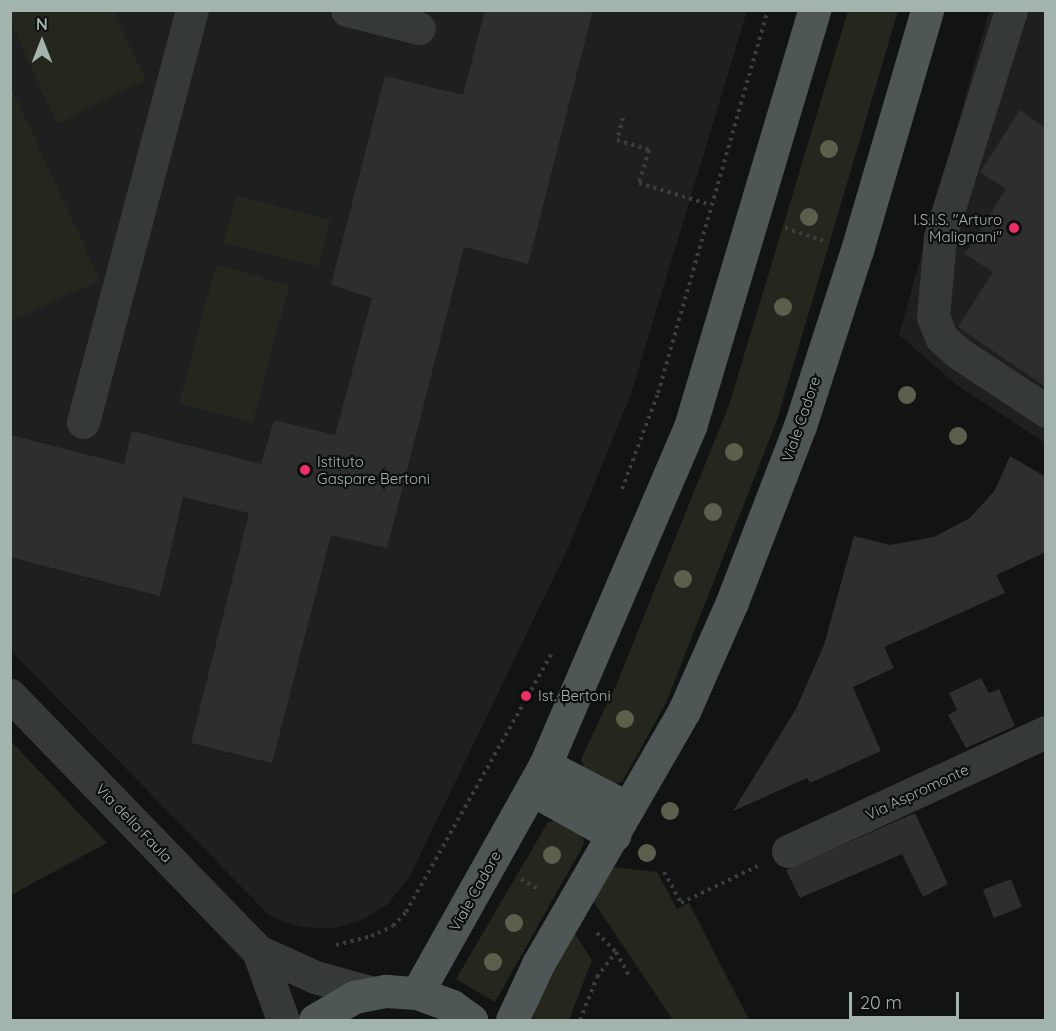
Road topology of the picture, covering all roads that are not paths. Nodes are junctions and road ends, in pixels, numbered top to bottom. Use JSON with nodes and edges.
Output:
{"nodes":[{"id":1,"x":192,"y":10,"type":"edge"},
{"id":2,"x":347,"y":10,"type":"edge"},
{"id":3,"x":814,"y":10,"type":"edge"},
{"id":4,"x":927,"y":10,"type":"edge"},
{"id":5,"x":1011,"y":10,"type":"edge"},
{"id":6,"x":419,"y":28,"type":"dead end"},
{"id":7,"x":1046,"y":411,"type":"edge"},
{"id":8,"x":83,"y":422,"type":"dead end"},
{"id":9,"x":10,"y":695,"type":"edge"},
{"id":10,"x":1046,"y":732,"type":"edge"},
{"id":11,"x":539,"y":777,"type":"junction"},
{"id":12,"x":621,"y":821,"type":"junction"},
{"id":13,"x":788,"y":851,"type":"road end"},
{"id":14,"x":258,"y":951,"type":"junction"},
{"id":15,"x":373,"y":993,"type":"junction"},
{"id":16,"x":417,"y":993,"type":"junction"},
{"id":17,"x":283,"y":1020,"type":"edge"},
{"id":18,"x":315,"y":1020,"type":"edge"},
{"id":19,"x":471,"y":1020,"type":"edge"},
{"id":20,"x":512,"y":1020,"type":"edge"}],
"edges":[{"from":1,"to":8,"type":"street"},
{"from":2,"to":6,"type":"street"},
{"from":3,"to":11,"type":"main road","name":"Viale Cadore"},
{"from":4,"to":12,"type":"main road","name":"Viale Cadore"},
{"from":5,"to":7,"type":"street"},
{"from":9,"to":14,"type":"street","name":"Via della Faula"},
{"from":10,"to":13,"type":"street","name":"Via Aspromonte"},
{"from":11,"to":12,"type":"main road"},
{"from":11,"to":16,"type":"main road","name":"Viale Cadore"},
{"from":12,"to":20,"type":"main road","name":"Viale Cadore"},
{"from":14,"to":15,"type":"street","name":"Via della Faula"},
{"from":14,"to":17,"type":"street","name":"Via della Faula"},
{"from":15,"to":16,"type":"main road"},
{"from":15,"to":18,"type":"main road"},
{"from":16,"to":19,"type":"main road"}]}
